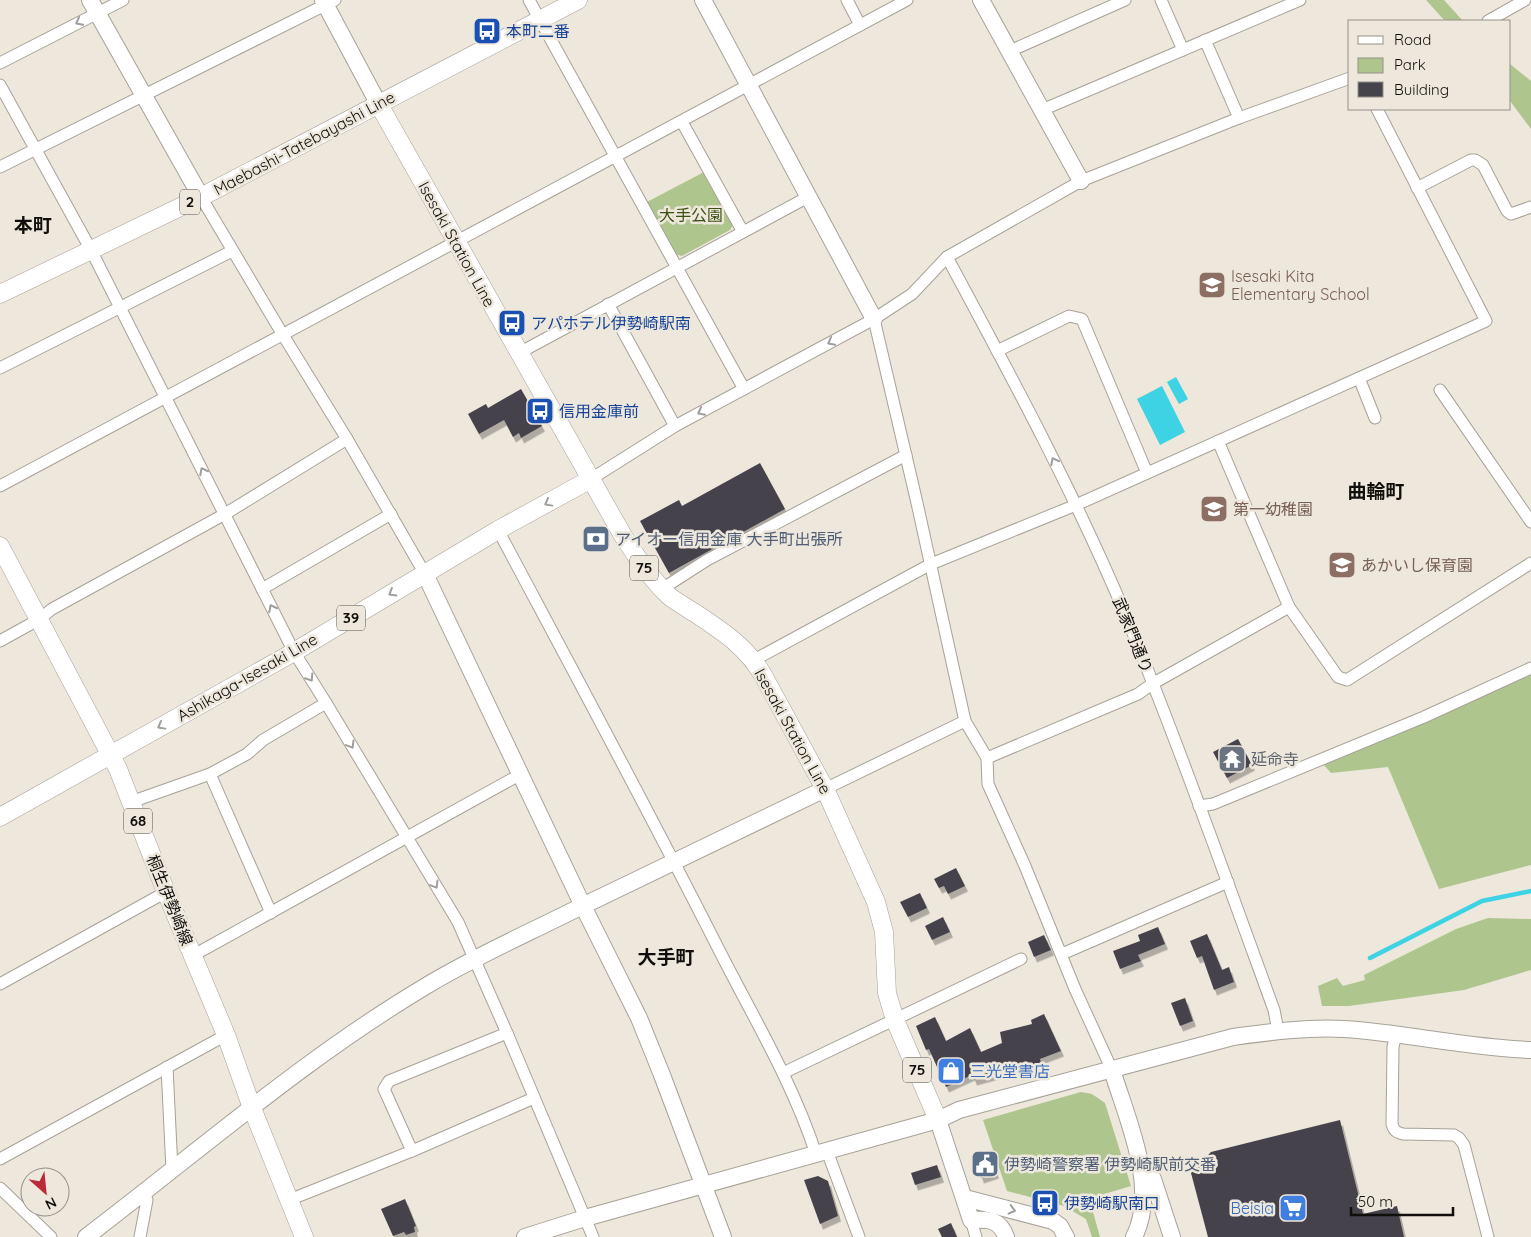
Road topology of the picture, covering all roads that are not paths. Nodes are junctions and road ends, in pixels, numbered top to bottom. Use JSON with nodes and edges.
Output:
{"nodes":[{"id":1,"x":123,"y":0,"type":"edge"},
{"id":2,"x":529,"y":0,"type":"edge"},
{"id":3,"x":578,"y":0,"type":"edge"},
{"id":4,"x":703,"y":0,"type":"edge"},
{"id":5,"x":847,"y":0,"type":"edge"},
{"id":6,"x":907,"y":0,"type":"edge"},
{"id":7,"x":981,"y":0,"type":"edge"},
{"id":8,"x":1125,"y":0,"type":"edge"},
{"id":9,"x":1161,"y":0,"type":"edge"},
{"id":10,"x":1300,"y":0,"type":"edge"},
{"id":11,"x":1526,"y":0,"type":"edge"},
{"id":12,"x":328,"y":2,"type":"edge"},
{"id":13,"x":94,"y":6,"type":"edge"},
{"id":14,"x":540,"y":20,"type":"junction"},
{"id":15,"x":1490,"y":20,"type":"edge"},
{"id":16,"x":860,"y":25,"type":"junction"},
{"id":17,"x":1205,"y":40,"type":"junction"},
{"id":18,"x":1183,"y":50,"type":"junction"},
{"id":19,"x":1010,"y":52,"type":"junction"},
{"id":20,"x":0,"y":63,"type":"edge"},
{"id":21,"x":1348,"y":79,"type":"edge"},
{"id":22,"x":0,"y":85,"type":"edge"},
{"id":23,"x":749,"y":86,"type":"junction"},
{"id":24,"x":143,"y":95,"type":"junction"},
{"id":25,"x":378,"y":103,"type":"junction"},
{"id":26,"x":1042,"y":110,"type":"junction"},
{"id":27,"x":1378,"y":110,"type":"edge"},
{"id":28,"x":1239,"y":118,"type":"junction"},
{"id":29,"x":682,"y":122,"type":"junction"},
{"id":30,"x":35,"y":150,"type":"junction"},
{"id":31,"x":616,"y":156,"type":"junction"},
{"id":32,"x":0,"y":167,"type":"edge"},
{"id":33,"x":1081,"y":181,"type":"junction"},
{"id":34,"x":1417,"y":188,"type":"junction"},
{"id":35,"x":201,"y":196,"type":"junction"},
{"id":36,"x":808,"y":197,"type":"junction"},
{"id":37,"x":1531,"y":207,"type":"edge"},
{"id":38,"x":743,"y":232,"type":"junction"},
{"id":39,"x":455,"y":241,"type":"junction"},
{"id":40,"x":91,"y":250,"type":"junction"},
{"id":41,"x":232,"y":251,"type":"junction"},
{"id":42,"x":947,"y":257,"type":"junction"},
{"id":43,"x":676,"y":267,"type":"junction"},
{"id":44,"x":0,"y":294,"type":"edge"},
{"id":45,"x":608,"y":304,"type":"junction"},
{"id":46,"x":119,"y":307,"type":"junction"},
{"id":47,"x":874,"y":319,"type":"junction"},
{"id":48,"x":283,"y":336,"type":"junction"},
{"id":49,"x":998,"y":351,"type":"junction"},
{"id":50,"x":518,"y":353,"type":"junction"},
{"id":51,"x":0,"y":368,"type":"edge"},
{"id":52,"x":1359,"y":378,"type":"junction"},
{"id":53,"x":744,"y":389,"type":"junction"},
{"id":54,"x":1440,"y":390,"type":"dead end"},
{"id":55,"x":166,"y":397,"type":"junction"},
{"id":56,"x":1375,"y":418,"type":"dead end"},
{"id":57,"x":675,"y":426,"type":"junction"},
{"id":58,"x":348,"y":439,"type":"junction"},
{"id":59,"x":1218,"y":441,"type":"junction"},
{"id":60,"x":906,"y":455,"type":"junction"},
{"id":61,"x":1147,"y":473,"type":"junction"},
{"id":62,"x":591,"y":479,"type":"junction"},
{"id":63,"x":0,"y":486,"type":"edge"},
{"id":64,"x":1076,"y":505,"type":"junction"},
{"id":65,"x":225,"y":514,"type":"junction"},
{"id":66,"x":391,"y":514,"type":"junction"},
{"id":67,"x":1531,"y":522,"type":"edge"},
{"id":68,"x":498,"y":530,"type":"junction"},
{"id":69,"x":0,"y":546,"type":"edge"},
{"id":70,"x":1531,"y":562,"type":"edge"},
{"id":71,"x":931,"y":564,"type":"junction"},
{"id":72,"x":425,"y":574,"type":"junction"},
{"id":73,"x":262,"y":589,"type":"junction"},
{"id":74,"x":662,"y":589,"type":"junction"},
{"id":75,"x":1290,"y":607,"type":"junction"},
{"id":76,"x":38,"y":620,"type":"junction"},
{"id":77,"x":0,"y":641,"type":"edge"},
{"id":78,"x":294,"y":652,"type":"junction"},
{"id":79,"x":754,"y":660,"type":"junction"},
{"id":80,"x":1531,"y":668,"type":"edge"},
{"id":81,"x":1152,"y":684,"type":"junction"},
{"id":82,"x":326,"y":703,"type":"junction"},
{"id":83,"x":965,"y":721,"type":"junction"},
{"id":84,"x":111,"y":754,"type":"junction"},
{"id":85,"x":987,"y":758,"type":"junction"},
{"id":86,"x":210,"y":774,"type":"junction"},
{"id":87,"x":521,"y":774,"type":"junction"},
{"id":88,"x":825,"y":789,"type":"junction"},
{"id":89,"x":131,"y":802,"type":"junction"},
{"id":90,"x":1199,"y":806,"type":"junction"},
{"id":91,"x":0,"y":817,"type":"edge"},
{"id":92,"x":406,"y":838,"type":"junction"},
{"id":93,"x":674,"y":861,"type":"junction"},
{"id":94,"x":1228,"y":882,"type":"junction"},
{"id":95,"x":166,"y":892,"type":"junction"},
{"id":96,"x":583,"y":906,"type":"junction"},
{"id":97,"x":271,"y":913,"type":"junction"},
{"id":98,"x":1062,"y":954,"type":"junction"},
{"id":99,"x":192,"y":956,"type":"junction"},
{"id":100,"x":475,"y":959,"type":"junction"},
{"id":101,"x":1021,"y":959,"type":"dead end"},
{"id":102,"x":0,"y":984,"type":"edge"},
{"id":103,"x":895,"y":1020,"type":"junction"},
{"id":104,"x":1278,"y":1031,"type":"junction"},
{"id":105,"x":507,"y":1033,"type":"junction"},
{"id":106,"x":1396,"y":1034,"type":"junction"},
{"id":107,"x":226,"y":1035,"type":"junction"},
{"id":108,"x":1531,"y":1050,"type":"edge"},
{"id":109,"x":167,"y":1067,"type":"junction"},
{"id":110,"x":1112,"y":1070,"type":"junction"},
{"id":111,"x":782,"y":1073,"type":"junction"},
{"id":112,"x":534,"y":1098,"type":"junction"},
{"id":113,"x":252,"y":1108,"type":"junction"},
{"id":114,"x":938,"y":1120,"type":"junction"},
{"id":115,"x":412,"y":1151,"type":"junction"},
{"id":116,"x":821,"y":1153,"type":"junction"},
{"id":117,"x":0,"y":1159,"type":"edge"},
{"id":118,"x":1142,"y":1167,"type":"junction"},
{"id":119,"x":172,"y":1170,"type":"junction"},
{"id":120,"x":704,"y":1185,"type":"junction"},
{"id":121,"x":0,"y":1188,"type":"edge"},
{"id":122,"x":144,"y":1193,"type":"junction"},
{"id":123,"x":965,"y":1198,"type":"junction"},
{"id":124,"x":289,"y":1200,"type":"junction"},
{"id":125,"x":585,"y":1218,"type":"junction"},
{"id":126,"x":971,"y":1220,"type":"junction"},
{"id":127,"x":52,"y":1237,"type":"edge"},
{"id":128,"x":86,"y":1237,"type":"edge"},
{"id":129,"x":140,"y":1237,"type":"edge"},
{"id":130,"x":304,"y":1237,"type":"edge"},
{"id":131,"x":525,"y":1237,"type":"edge"},
{"id":132,"x":593,"y":1237,"type":"edge"},
{"id":133,"x":723,"y":1237,"type":"edge"},
{"id":134,"x":858,"y":1237,"type":"edge"},
{"id":135,"x":976,"y":1237,"type":"edge"},
{"id":136,"x":1006,"y":1237,"type":"edge"},
{"id":137,"x":1066,"y":1237,"type":"edge"},
{"id":138,"x":1134,"y":1237,"type":"edge"},
{"id":139,"x":1172,"y":1237,"type":"edge"},
{"id":140,"x":1488,"y":1237,"type":"edge"}],
"edges":[{"from":1,"to":13,"type":"street"},
{"from":2,"to":14,"type":"street"},
{"from":3,"to":14,"type":"main road","name":"Maebashi-Tatebayashi Line","number":"2"},
{"from":4,"to":23,"type":"street"},
{"from":5,"to":16,"type":"street"},
{"from":6,"to":16,"type":"street"},
{"from":7,"to":19,"type":"street"},
{"from":8,"to":19,"type":"street"},
{"from":9,"to":18,"type":"street"},
{"from":10,"to":17,"type":"street"},
{"from":11,"to":15,"type":"street"},
{"from":12,"to":24,"type":"street"},
{"from":12,"to":25,"type":"street"},
{"from":13,"to":20,"type":"street","one_way":true},
{"from":13,"to":24,"type":"street"},
{"from":14,"to":25,"type":"main road","name":"Maebashi-Tatebayashi Line","number":"2"},
{"from":14,"to":31,"type":"street"},
{"from":16,"to":23,"type":"street"},
{"from":17,"to":18,"type":"street"},
{"from":17,"to":28,"type":"street"},
{"from":18,"to":26,"type":"street"},
{"from":19,"to":26,"type":"street"},
{"from":21,"to":28,"type":"street"},
{"from":22,"to":30,"type":"street"},
{"from":23,"to":29,"type":"street"},
{"from":23,"to":36,"type":"street"},
{"from":24,"to":30,"type":"street"},
{"from":24,"to":35,"type":"street"},
{"from":25,"to":35,"type":"main road","name":"Maebashi-Tatebayashi Line","number":"2"},
{"from":25,"to":39,"type":"main road","name":"Isesaki Station Line","number":"75"},
{"from":26,"to":33,"type":"street"},
{"from":27,"to":34,"type":"street"},
{"from":28,"to":33,"type":"street"},
{"from":29,"to":31,"type":"street"},
{"from":29,"to":38,"type":"street"},
{"from":30,"to":32,"type":"street"},
{"from":30,"to":40,"type":"street"},
{"from":31,"to":39,"type":"street"},
{"from":31,"to":43,"type":"street"},
{"from":33,"to":42,"type":"street"},
{"from":34,"to":37,"type":"street"},
{"from":34,"to":52,"type":"street"},
{"from":35,"to":40,"type":"main road","name":"Maebashi-Tatebayashi Line","number":"2"},
{"from":35,"to":41,"type":"street"},
{"from":36,"to":38,"type":"street"},
{"from":36,"to":47,"type":"street"},
{"from":38,"to":43,"type":"street"},
{"from":39,"to":48,"type":"street"},
{"from":39,"to":50,"type":"main road","name":"Isesaki Station Line","number":"75"},
{"from":40,"to":44,"type":"main road","name":"Maebashi-Tatebayashi Line","number":"2"},
{"from":40,"to":46,"type":"street"},
{"from":41,"to":46,"type":"street"},
{"from":41,"to":48,"type":"street"},
{"from":42,"to":47,"type":"street"},
{"from":42,"to":49,"type":"street","name":"武家門通り"},
{"from":43,"to":45,"type":"street"},
{"from":43,"to":53,"type":"street"},
{"from":45,"to":50,"type":"street"},
{"from":45,"to":57,"type":"street"},
{"from":46,"to":51,"type":"street"},
{"from":46,"to":55,"type":"street"},
{"from":47,"to":53,"type":"street","one_way":true},
{"from":47,"to":60,"type":"street"},
{"from":48,"to":55,"type":"street"},
{"from":48,"to":58,"type":"street"},
{"from":49,"to":61,"type":"street"},
{"from":64,"to":49,"type":"street","name":"武家門通り","one_way":true},
{"from":50,"to":62,"type":"main road","name":"Isesaki Station Line","number":"75"},
{"from":52,"to":56,"type":"street"},
{"from":52,"to":59,"type":"street"},
{"from":53,"to":57,"type":"street","one_way":true},
{"from":54,"to":67,"type":"street"},
{"from":55,"to":63,"type":"street"},
{"from":65,"to":55,"type":"street","one_way":true},
{"from":57,"to":62,"type":"street"},
{"from":58,"to":65,"type":"street"},
{"from":58,"to":66,"type":"street"},
{"from":59,"to":61,"type":"street"},
{"from":59,"to":75,"type":"street"},
{"from":60,"to":71,"type":"street"},
{"from":60,"to":74,"type":"street"},
{"from":61,"to":64,"type":"street"},
{"from":62,"to":68,"type":"main road","name":"Ashikaga-Isesaki Line","number":"39","one_way":true},
{"from":62,"to":74,"type":"main road","name":"Isesaki Station Line","number":"75"},
{"from":64,"to":71,"type":"street"},
{"from":64,"to":81,"type":"street","name":"武家門通り"},
{"from":65,"to":73,"type":"street"},
{"from":65,"to":76,"type":"street"},
{"from":66,"to":72,"type":"street"},
{"from":66,"to":73,"type":"street"},
{"from":68,"to":72,"type":"main road","name":"Ashikaga-Isesaki Line","number":"39"},
{"from":68,"to":93,"type":"street"},
{"from":69,"to":76,"type":"main road","name":"桐生伊勢崎線","number":"68"},
{"from":70,"to":75,"type":"street"},
{"from":71,"to":79,"type":"street"},
{"from":71,"to":83,"type":"street"},
{"from":72,"to":78,"type":"main road","name":"Ashikaga-Isesaki Line","number":"39","one_way":true},
{"from":72,"to":87,"type":"street"},
{"from":78,"to":73,"type":"street","one_way":true},
{"from":74,"to":79,"type":"main road","name":"Isesaki Station Line","number":"75"},
{"from":75,"to":81,"type":"street"},
{"from":76,"to":77,"type":"street"},
{"from":76,"to":84,"type":"main road","name":"桐生伊勢崎線","number":"68"},
{"from":78,"to":82,"type":"street","one_way":true},
{"from":78,"to":84,"type":"main road","name":"Ashikaga-Isesaki Line","number":"39","one_way":true},
{"from":79,"to":88,"type":"main road","name":"Isesaki Station Line","number":"75"},
{"from":80,"to":90,"type":"street"},
{"from":81,"to":85,"type":"street"},
{"from":81,"to":90,"type":"street","name":"武家門通り"},
{"from":82,"to":86,"type":"street"},
{"from":82,"to":92,"type":"street","one_way":true},
{"from":83,"to":85,"type":"street"},
{"from":83,"to":88,"type":"street"},
{"from":84,"to":89,"type":"main road","name":"桐生伊勢崎線","number":"68"},
{"from":84,"to":91,"type":"main road","number":"39"},
{"from":85,"to":98,"type":"street"},
{"from":86,"to":89,"type":"street"},
{"from":86,"to":97,"type":"street"},
{"from":87,"to":92,"type":"street"},
{"from":87,"to":96,"type":"street"},
{"from":88,"to":93,"type":"street"},
{"from":88,"to":103,"type":"main road","name":"Isesaki Station Line","number":"75"},
{"from":89,"to":95,"type":"main road","name":"桐生伊勢崎線","number":"68"},
{"from":90,"to":94,"type":"street","name":"武家門通り"},
{"from":92,"to":97,"type":"street"},
{"from":92,"to":100,"type":"street","one_way":true},
{"from":93,"to":96,"type":"street"},
{"from":93,"to":111,"type":"street"},
{"from":94,"to":98,"type":"street"},
{"from":94,"to":104,"type":"street","name":"武家門通り"},
{"from":95,"to":99,"type":"main road","name":"桐生伊勢崎線","number":"68"},
{"from":95,"to":102,"type":"street"},
{"from":96,"to":100,"type":"street"},
{"from":96,"to":120,"type":"street"},
{"from":97,"to":99,"type":"street"},
{"from":98,"to":110,"type":"street"},
{"from":99,"to":107,"type":"main road","name":"桐生伊勢崎線","number":"68"},
{"from":100,"to":105,"type":"street"},
{"from":100,"to":113,"type":"street"},
{"from":101,"to":103,"type":"street"},
{"from":103,"to":111,"type":"street"},
{"from":103,"to":114,"type":"main road","number":"75"},
{"from":104,"to":106,"type":"street"},
{"from":104,"to":110,"type":"street"},
{"from":105,"to":112,"type":"street"},
{"from":105,"to":115,"type":"street"},
{"from":106,"to":108,"type":"street"},
{"from":106,"to":140,"type":"street"},
{"from":107,"to":109,"type":"street"},
{"from":107,"to":113,"type":"main road","name":"桐生伊勢崎線","number":"68"},
{"from":109,"to":117,"type":"street"},
{"from":109,"to":119,"type":"street"},
{"from":110,"to":114,"type":"street"},
{"from":110,"to":118,"type":"street"},
{"from":111,"to":116,"type":"street"},
{"from":112,"to":115,"type":"street"},
{"from":112,"to":125,"type":"street"},
{"from":113,"to":119,"type":"street"},
{"from":113,"to":124,"type":"main road","name":"桐生伊勢崎線","number":"68"},
{"from":114,"to":116,"type":"street"},
{"from":114,"to":123,"type":"street"},
{"from":115,"to":124,"type":"street"},
{"from":116,"to":120,"type":"street"},
{"from":116,"to":134,"type":"street"},
{"from":118,"to":138,"type":"street"},
{"from":118,"to":139,"type":"street"},
{"from":119,"to":122,"type":"street"},
{"from":120,"to":125,"type":"street"},
{"from":120,"to":133,"type":"street"},
{"from":121,"to":127,"type":"street"},
{"from":122,"to":128,"type":"street"},
{"from":122,"to":129,"type":"street"},
{"from":123,"to":126,"type":"street"},
{"from":123,"to":137,"type":"street","one_way":true},
{"from":124,"to":130,"type":"main road","name":"桐生伊勢崎線","number":"68"},
{"from":125,"to":131,"type":"street"},
{"from":125,"to":132,"type":"street"},
{"from":126,"to":135,"type":"street"},
{"from":126,"to":136,"type":"street"}]}
